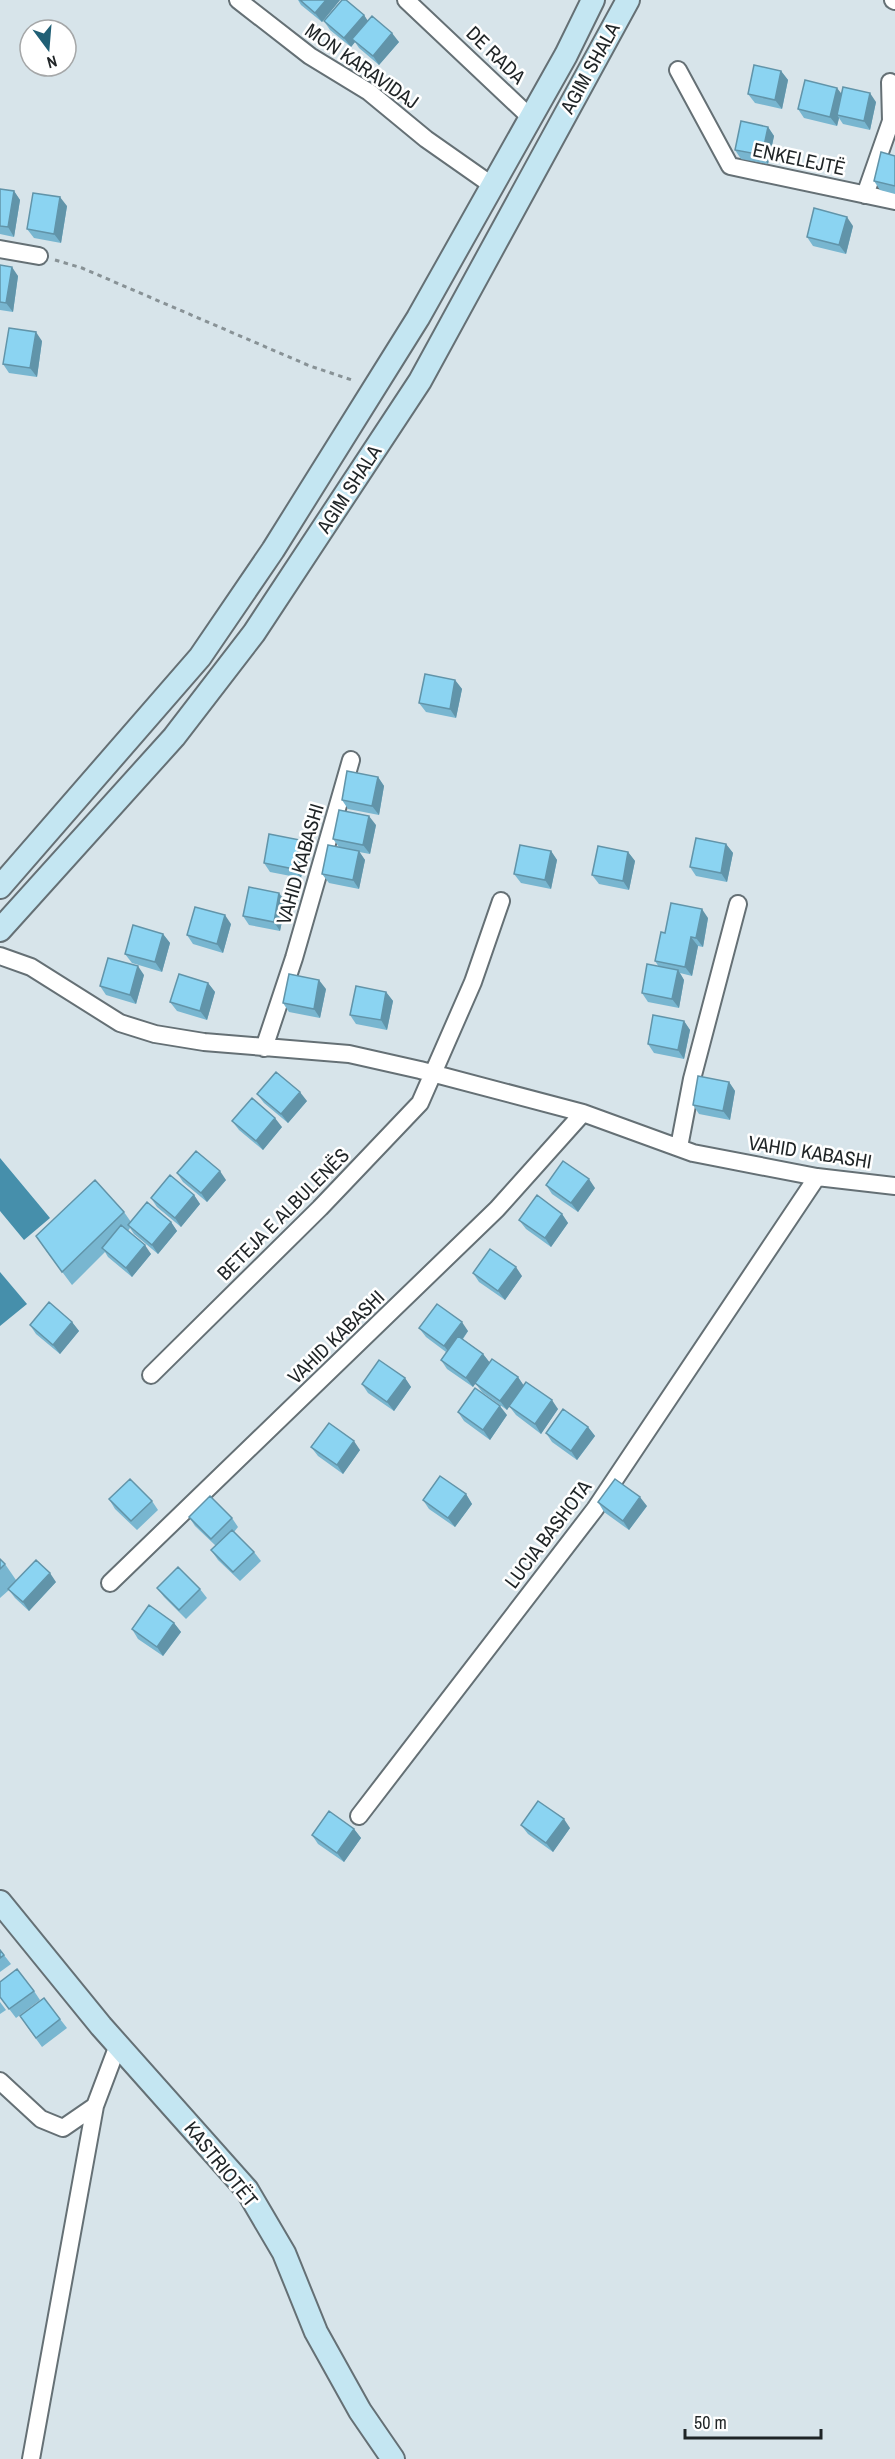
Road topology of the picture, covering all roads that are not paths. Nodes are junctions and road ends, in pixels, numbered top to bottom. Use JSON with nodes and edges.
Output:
{"nodes":[{"id":1,"x":238,"y":0,"type":"edge"},
{"id":2,"x":406,"y":0,"type":"edge"},
{"id":3,"x":593,"y":0,"type":"edge"},
{"id":4,"x":628,"y":0,"type":"edge"},
{"id":5,"x":678,"y":70,"type":"dead end"},
{"id":6,"x":890,"y":82,"type":"dead end"},
{"id":7,"x":531,"y":118,"type":"junction"},
{"id":8,"x":493,"y":186,"type":"junction"},
{"id":9,"x":865,"y":195,"type":"junction"},
{"id":10,"x":895,"y":201,"type":"edge"},
{"id":11,"x":0,"y":249,"type":"edge"},
{"id":12,"x":39,"y":256,"type":"road end"},
{"id":13,"x":351,"y":760,"type":"dead end"},
{"id":14,"x":0,"y":887,"type":"edge"},
{"id":15,"x":501,"y":901,"type":"dead end"},
{"id":16,"x":738,"y":904,"type":"dead end"},
{"id":17,"x":0,"y":930,"type":"edge"},
{"id":18,"x":0,"y":956,"type":"edge"},
{"id":19,"x":264,"y":1048,"type":"junction"},
{"id":20,"x":433,"y":1074,"type":"junction"},
{"id":21,"x":583,"y":1113,"type":"junction"},
{"id":22,"x":679,"y":1147,"type":"junction"},
{"id":23,"x":818,"y":1177,"type":"junction"},
{"id":24,"x":895,"y":1186,"type":"edge"},
{"id":25,"x":151,"y":1375,"type":"dead end"},
{"id":26,"x":110,"y":1584,"type":"dead end"},
{"id":27,"x":359,"y":1816,"type":"dead end"},
{"id":28,"x":0,"y":1902,"type":"edge"},
{"id":29,"x":118,"y":2044,"type":"junction"},
{"id":30,"x":0,"y":2081,"type":"edge"},
{"id":31,"x":95,"y":2106,"type":"junction"},
{"id":32,"x":32,"y":2459,"type":"edge"},
{"id":33,"x":393,"y":2459,"type":"edge"}],
"edges":[{"from":1,"to":8,"type":"street","name":"MON KARAVIDAJ"},
{"from":2,"to":7,"type":"street","name":"DE RADA"},
{"from":3,"to":7,"type":"main road","name":"AGIM SHALA"},
{"from":4,"to":17,"type":"main road","name":"AGIM SHALA"},
{"from":5,"to":9,"type":"street","name":"ENKELEJTË"},
{"from":6,"to":9,"type":"street"},
{"from":7,"to":8,"type":"main road","name":"AGIM SHALA"},
{"from":8,"to":14,"type":"main road","name":"AGIM SHALA"},
{"from":9,"to":10,"type":"street","name":"ENKELEJTË"},
{"from":11,"to":12,"type":"street"},
{"from":13,"to":19,"type":"street","name":"VAHID KABASHI"},
{"from":15,"to":20,"type":"street","name":"BETEJA E ALBULENËS"},
{"from":16,"to":22,"type":"street"},
{"from":18,"to":19,"type":"street","name":"VAHID KABASHI"},
{"from":19,"to":20,"type":"street","name":"VAHID KABASHI"},
{"from":20,"to":21,"type":"street","name":"VAHID KABASHI"},
{"from":20,"to":25,"type":"street","name":"BETEJA E ALBULENËS"},
{"from":21,"to":22,"type":"street","name":"VAHID KABASHI"},
{"from":21,"to":26,"type":"street","name":"VAHID KABASHI"},
{"from":22,"to":23,"type":"street","name":"VAHID KABASHI"},
{"from":23,"to":24,"type":"street","name":"VAHID KABASHI"},
{"from":23,"to":27,"type":"street","name":"LUCIA BASHOTA"},
{"from":28,"to":29,"type":"main road","name":"KASTRIOTËT"},
{"from":29,"to":31,"type":"street"},
{"from":29,"to":33,"type":"main road","name":"KASTRIOTËT"},
{"from":30,"to":31,"type":"street"},
{"from":31,"to":32,"type":"street"}]}
